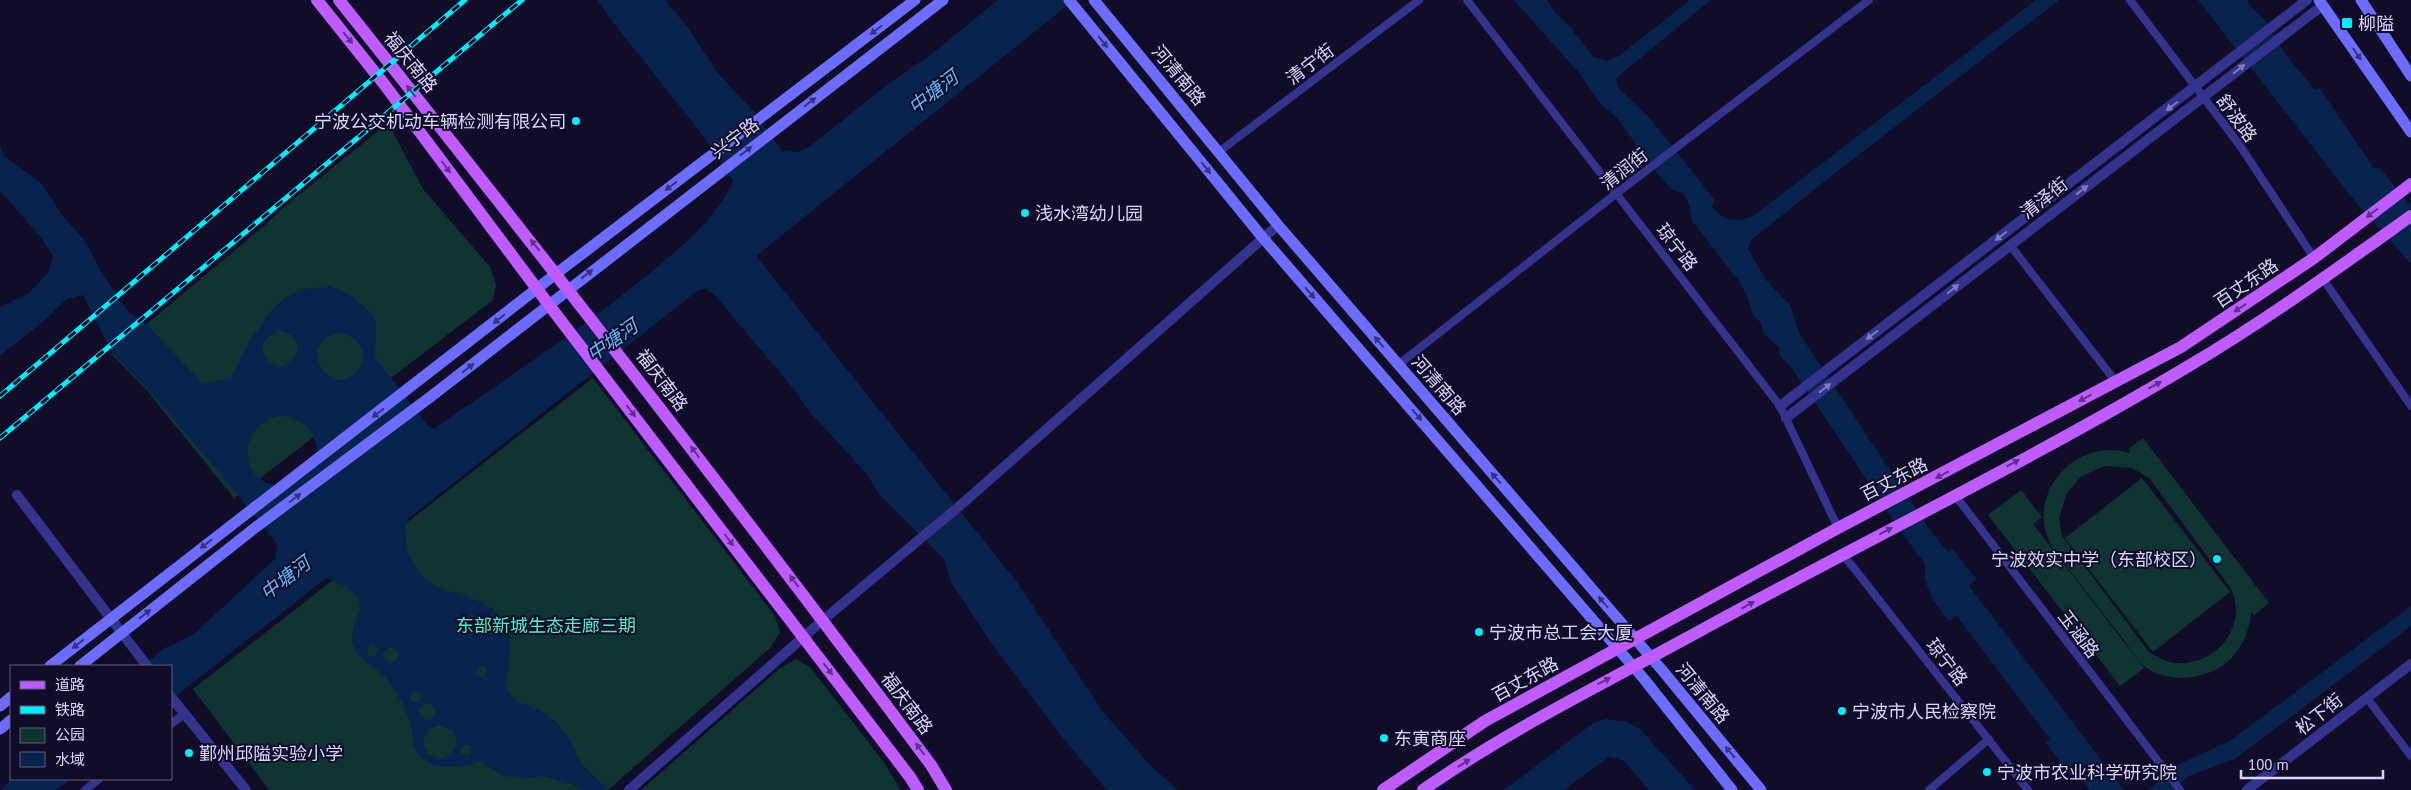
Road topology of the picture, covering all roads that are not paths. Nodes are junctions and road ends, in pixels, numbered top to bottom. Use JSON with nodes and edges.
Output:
{"nodes":[{"id":1,"x":317,"y":0,"type":"edge"},
{"id":2,"x":339,"y":0,"type":"edge"},
{"id":3,"x":915,"y":0,"type":"edge"},
{"id":4,"x":943,"y":0,"type":"edge"},
{"id":5,"x":1094,"y":0,"type":"edge"},
{"id":6,"x":1419,"y":0,"type":"edge"},
{"id":7,"x":1467,"y":0,"type":"edge"},
{"id":8,"x":1869,"y":0,"type":"edge"},
{"id":9,"x":2130,"y":0,"type":"edge"},
{"id":10,"x":2306,"y":0,"type":"edge"},
{"id":11,"x":2361,"y":0,"type":"edge"},
{"id":12,"x":1071,"y":2,"type":"edge"},
{"id":13,"x":2321,"y":2,"type":"edge"},
{"id":14,"x":2411,"y":76,"type":"edge"},
{"id":15,"x":2196,"y":87,"type":"junction"},
{"id":16,"x":2203,"y":97,"type":"junction"},
{"id":17,"x":2411,"y":132,"type":"edge"},
{"id":18,"x":1220,"y":151,"type":"junction"},
{"id":19,"x":2411,"y":184,"type":"edge"},
{"id":20,"x":1616,"y":193,"type":"junction"},
{"id":21,"x":2411,"y":216,"type":"edge"},
{"id":22,"x":1278,"y":225,"type":"junction"},
{"id":23,"x":1263,"y":238,"type":"junction"},
{"id":24,"x":2010,"y":245,"type":"junction"},
{"id":25,"x":2314,"y":258,"type":"junction"},
{"id":26,"x":557,"y":273,"type":"junction"},
{"id":27,"x":2323,"y":279,"type":"junction"},
{"id":28,"x":569,"y":288,"type":"junction"},
{"id":29,"x":537,"y":289,"type":"junction"},
{"id":30,"x":549,"y":305,"type":"junction"},
{"id":31,"x":1398,"y":365,"type":"junction"},
{"id":32,"x":2116,"y":382,"type":"junction"},
{"id":33,"x":1780,"y":406,"type":"junction"},
{"id":34,"x":2411,"y":406,"type":"edge"},
{"id":35,"x":1786,"y":418,"type":"junction"},
{"id":36,"x":17,"y":495,"type":"dead end"},
{"id":37,"x":1955,"y":495,"type":"junction"},
{"id":38,"x":1838,"y":528,"type":"junction"},
{"id":39,"x":1842,"y":553,"type":"junction"},
{"id":40,"x":110,"y":619,"type":"junction"},
{"id":41,"x":823,"y":620,"type":"junction"},
{"id":42,"x":121,"y":634,"type":"junction"},
{"id":43,"x":804,"y":638,"type":"junction"},
{"id":44,"x":1634,"y":638,"type":"junction"},
{"id":45,"x":1617,"y":648,"type":"junction"},
{"id":46,"x":1651,"y":657,"type":"junction"},
{"id":47,"x":143,"y":662,"type":"edge"},
{"id":48,"x":2411,"y":664,"type":"edge"},
{"id":49,"x":51,"y":665,"type":"edge"},
{"id":50,"x":81,"y":665,"type":"edge"},
{"id":51,"x":1633,"y":667,"type":"junction"},
{"id":52,"x":10,"y":698,"type":"edge"},
{"id":53,"x":172,"y":698,"type":"edge"},
{"id":54,"x":2367,"y":698,"type":"junction"},
{"id":55,"x":0,"y":706,"type":"edge"},
{"id":56,"x":183,"y":712,"type":"junction"},
{"id":57,"x":10,"y":721,"type":"edge"},
{"id":58,"x":172,"y":723,"type":"edge"},
{"id":59,"x":0,"y":729,"type":"edge"},
{"id":60,"x":1989,"y":740,"type":"junction"},
{"id":61,"x":2411,"y":756,"type":"edge"},
{"id":62,"x":98,"y":780,"type":"edge"},
{"id":63,"x":633,"y":787,"type":"edge"},
{"id":64,"x":84,"y":790,"type":"edge"},
{"id":65,"x":246,"y":790,"type":"edge"},
{"id":66,"x":918,"y":790,"type":"edge"},
{"id":67,"x":946,"y":790,"type":"edge"},
{"id":68,"x":1383,"y":790,"type":"edge"},
{"id":69,"x":1423,"y":790,"type":"edge"},
{"id":70,"x":1732,"y":790,"type":"edge"},
{"id":71,"x":1761,"y":790,"type":"edge"},
{"id":72,"x":1929,"y":790,"type":"edge"},
{"id":73,"x":2028,"y":790,"type":"edge"},
{"id":74,"x":2180,"y":790,"type":"edge"},
{"id":75,"x":2247,"y":790,"type":"edge"}],
"edges":[{"from":1,"to":29,"type":"main road","name":"福庆南路","one_way":true},
{"from":26,"to":2,"type":"main road","name":"福庆南路","one_way":true},
{"from":3,"to":26,"type":"main road","one_way":true},
{"from":28,"to":4,"type":"main road","name":"兴宁路","one_way":true},
{"from":5,"to":18,"type":"main road","name":"河清南路"},
{"from":6,"to":18,"type":"street","name":"清宁街"},
{"from":7,"to":20,"type":"street","name":"琼宁路"},
{"from":8,"to":20,"type":"street","name":"清润街"},
{"from":9,"to":15,"type":"street","name":"舒波路"},
{"from":10,"to":15,"type":"street","name":"清泽街"},
{"from":11,"to":14,"type":"main road"},
{"from":12,"to":23,"type":"main road","name":"河清南路","one_way":true},
{"from":16,"to":13,"type":"street","name":"清泽街","one_way":true},
{"from":13,"to":17,"type":"main road","one_way":true},
{"from":15,"to":16,"type":"street","name":"舒波路"},
{"from":15,"to":33,"type":"street","name":"清泽街","one_way":true},
{"from":24,"to":16,"type":"street","name":"清泽街","one_way":true},
{"from":16,"to":25,"type":"street","name":"舒波路"},
{"from":18,"to":22,"type":"main road","name":"河清南路"},
{"from":19,"to":25,"type":"main road","name":"百丈东路","one_way":true},
{"from":20,"to":31,"type":"street","name":"清润街"},
{"from":20,"to":33,"type":"street","name":"琼宁路"},
{"from":21,"to":27,"type":"main road"},
{"from":22,"to":23,"type":"street"},
{"from":31,"to":22,"type":"main road","name":"河清南路","one_way":true},
{"from":23,"to":41,"type":"street"},
{"from":23,"to":45,"type":"main road","name":"河清南路","one_way":true},
{"from":24,"to":32,"type":"street"},
{"from":35,"to":24,"type":"street","name":"清泽街","one_way":true},
{"from":25,"to":32,"type":"main road","name":"百丈东路","one_way":true},
{"from":26,"to":28,"type":"main road","name":"福庆南路"},
{"from":26,"to":29,"type":"main road"},
{"from":27,"to":34,"type":"street"},
{"from":37,"to":27,"type":"main road","one_way":true},
{"from":28,"to":30,"type":"main road","name":"兴宁路"},
{"from":41,"to":28,"type":"main road","name":"福庆南路","one_way":true},
{"from":29,"to":30,"type":"main road","name":"福庆南路"},
{"from":29,"to":40,"type":"main road","one_way":true},
{"from":42,"to":30,"type":"main road","name":"兴宁路","one_way":true},
{"from":30,"to":43,"type":"main road","name":"福庆南路","one_way":true},
{"from":44,"to":31,"type":"main road","name":"河清南路","one_way":true},
{"from":32,"to":38,"type":"main road","name":"百丈东路","one_way":true},
{"from":33,"to":35,"type":"street","name":"琼宁路"},
{"from":35,"to":38,"type":"street","name":"琼宁路"},
{"from":36,"to":40,"type":"street"},
{"from":39,"to":37,"type":"main road","one_way":true},
{"from":37,"to":74,"type":"street","name":"玉涵路"},
{"from":38,"to":44,"type":"main road","name":"百丈东路"},
{"from":46,"to":39,"type":"main road","one_way":true},
{"from":39,"to":60,"type":"street","name":"琼宁路"},
{"from":40,"to":42,"type":"street"},
{"from":40,"to":49,"type":"main road","one_way":true},
{"from":41,"to":43,"type":"street"},
{"from":67,"to":41,"type":"main road","name":"福庆南路","one_way":true},
{"from":42,"to":47,"type":"street"},
{"from":42,"to":50,"type":"main road","name":"兴宁路"},
{"from":43,"to":63,"type":"street"},
{"from":43,"to":66,"type":"main road","name":"福庆南路","one_way":true},
{"from":44,"to":45,"type":"main road","name":"百丈东路"},
{"from":44,"to":46,"type":"main road","name":"河清南路"},
{"from":45,"to":51,"type":"main road","name":"河清南路"},
{"from":45,"to":68,"type":"main road","name":"百丈东路"},
{"from":46,"to":51,"type":"main road"},
{"from":71,"to":46,"type":"main road","name":"河清南路","one_way":true},
{"from":48,"to":54,"type":"street","name":"松下街"},
{"from":69,"to":51,"type":"main road","one_way":true},
{"from":51,"to":70,"type":"main road","name":"河清南路"},
{"from":52,"to":55,"type":"main road"},
{"from":53,"to":56,"type":"street"},
{"from":54,"to":61,"type":"street"},
{"from":54,"to":75,"type":"street","name":"松下街"},
{"from":56,"to":58,"type":"street"},
{"from":56,"to":65,"type":"street"},
{"from":57,"to":59,"type":"main road"},
{"from":60,"to":72,"type":"street"},
{"from":60,"to":73,"type":"street","name":"琼宁路"},
{"from":62,"to":64,"type":"street"}]}
